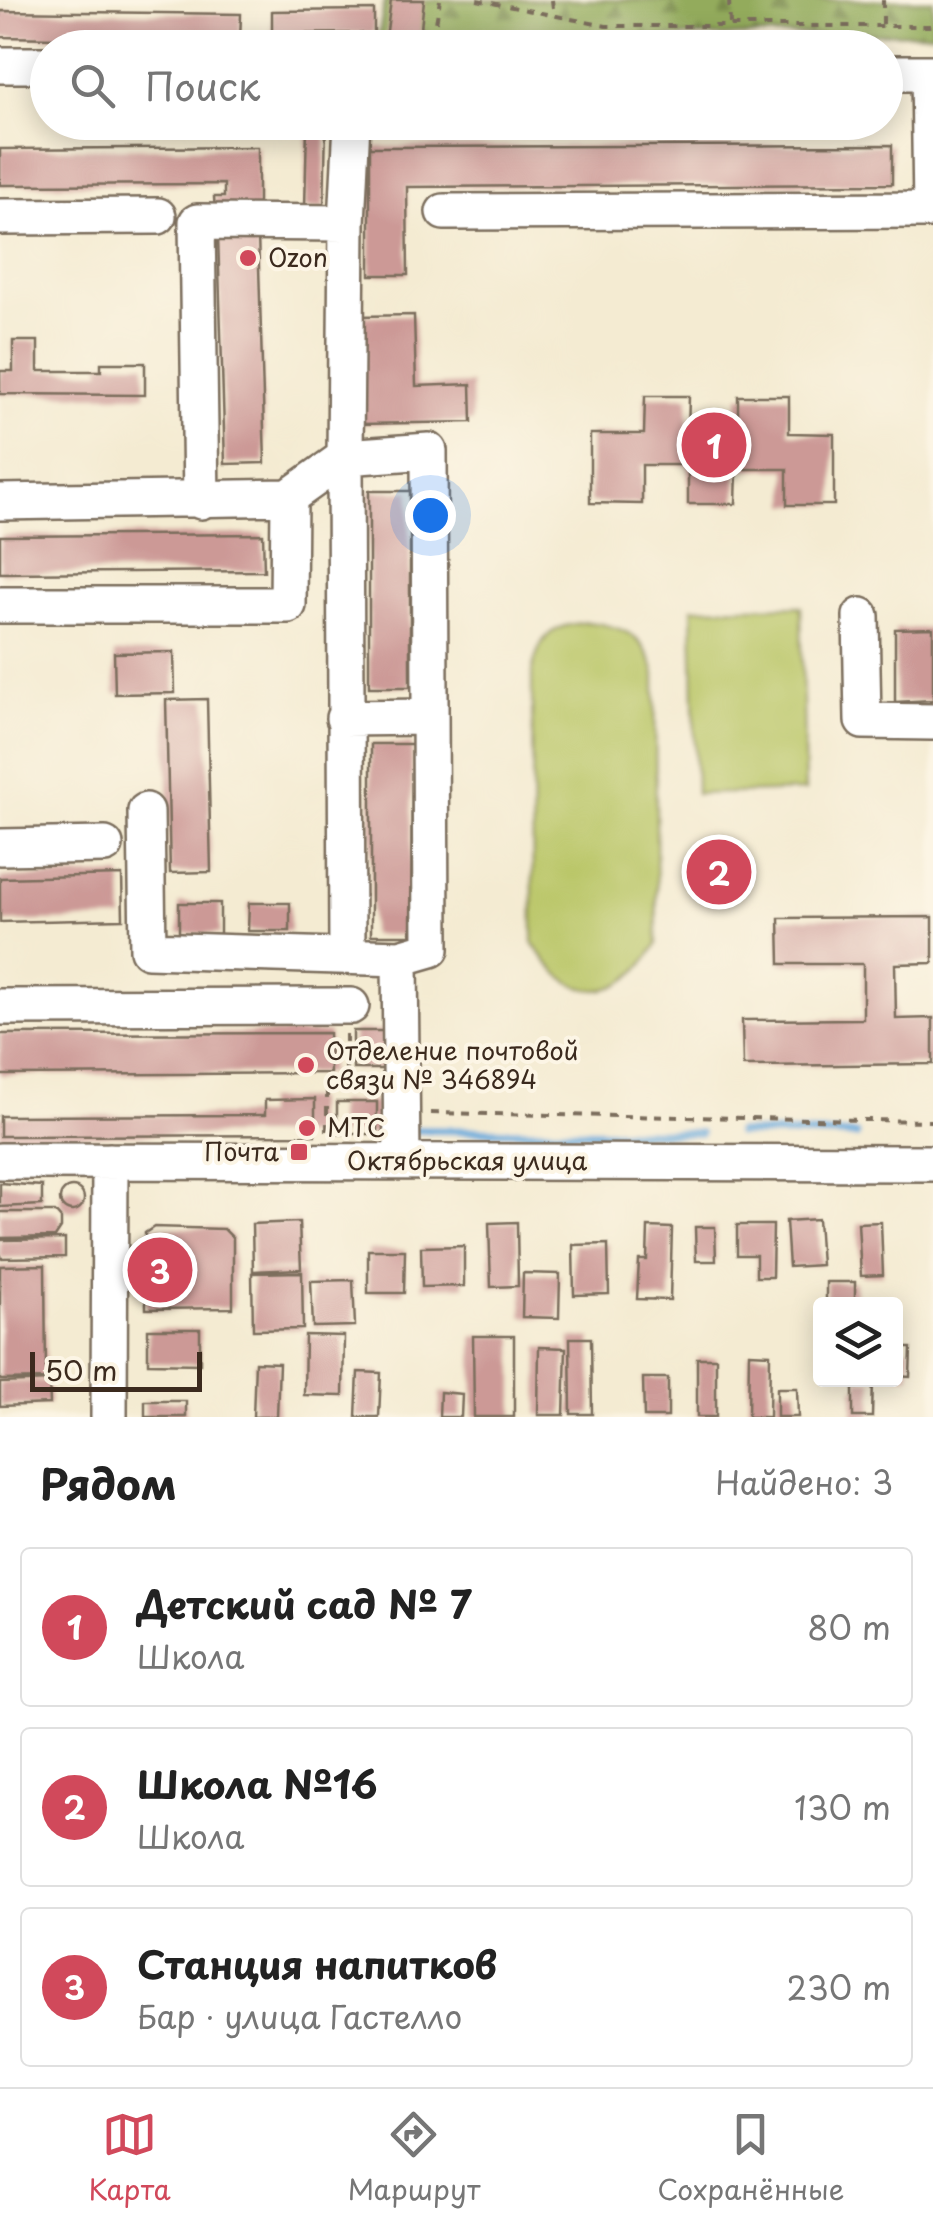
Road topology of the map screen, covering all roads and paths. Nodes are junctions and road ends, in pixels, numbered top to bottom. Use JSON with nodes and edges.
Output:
{"nodes":[{"id":1,"x":440,"y":0,"type":"edge"},
{"id":2,"x":476,"y":0,"type":"edge"},
{"id":3,"x":552,"y":0,"type":"edge"},
{"id":4,"x":730,"y":0,"type":"edge"},
{"id":5,"x":883,"y":0,"type":"edge"},
{"id":6,"x":554,"y":16,"type":"junction"},
{"id":7,"x":730,"y":26,"type":"junction"},
{"id":8,"x":883,"y":26,"type":"junction"},
{"id":9,"x":933,"y":26,"type":"edge"},
{"id":10,"x":435,"y":30,"type":"edge"},
{"id":11,"x":0,"y":65,"type":"edge"},
{"id":12,"x":30,"y":65,"type":"edge"},
{"id":13,"x":903,"y":73,"type":"edge"},
{"id":14,"x":931,"y":74,"type":"edge"},
{"id":15,"x":351,"y":140,"type":"edge"},
{"id":16,"x":444,"y":212,"type":"dead end"},
{"id":17,"x":158,"y":216,"type":"dead end"},
{"id":18,"x":0,"y":217,"type":"edge"},
{"id":19,"x":348,"y":223,"type":"junction"},
{"id":20,"x":345,"y":457,"type":"junction"},
{"id":21,"x":288,"y":497,"type":"junction"},
{"id":22,"x":201,"y":501,"type":"junction"},
{"id":23,"x":0,"y":502,"type":"edge"},
{"id":24,"x":0,"y":605,"type":"edge"},
{"id":25,"x":861,"y":616,"type":"dead end"},
{"id":26,"x":430,"y":717,"type":"junction"},
{"id":27,"x":344,"y":718,"type":"junction"},
{"id":28,"x":933,"y":722,"type":"edge"},
{"id":29,"x":146,"y":810,"type":"dead end"},
{"id":30,"x":105,"y":845,"type":"dead end"},
{"id":31,"x":0,"y":847,"type":"edge"},
{"id":32,"x":347,"y":954,"type":"junction"},
{"id":33,"x":400,"y":958,"type":"junction"},
{"id":34,"x":352,"y":1006,"type":"dead end"},
{"id":35,"x":0,"y":1007,"type":"edge"},
{"id":36,"x":327,"y":1091,"type":"dead end"},
{"id":37,"x":402,"y":1113,"type":"junction"},
{"id":38,"x":933,"y":1121,"type":"edge"},
{"id":39,"x":327,"y":1141,"type":"dead end"},
{"id":40,"x":402,"y":1160,"type":"junction"},
{"id":41,"x":0,"y":1161,"type":"edge"},
{"id":42,"x":110,"y":1161,"type":"junction"},
{"id":43,"x":933,"y":1164,"type":"edge"},
{"id":44,"x":109,"y":1417,"type":"edge"}],
"edges":[{"from":1,"to":10,"type":"path"},
{"from":2,"to":6,"type":"path"},
{"from":3,"to":6,"type":"path"},
{"from":4,"to":7,"type":"path"},
{"from":5,"to":8,"type":"path"},
{"from":6,"to":7,"type":"path"},
{"from":7,"to":8,"type":"path"},
{"from":8,"to":9,"type":"path"},
{"from":11,"to":12,"type":"street"},
{"from":13,"to":14,"type":"street"},
{"from":14,"to":16,"type":"street"},
{"from":15,"to":19,"type":"street"},
{"from":17,"to":18,"type":"street"},
{"from":19,"to":20,"type":"street"},
{"from":19,"to":22,"type":"street"},
{"from":20,"to":21,"type":"street"},
{"from":20,"to":26,"type":"street"},
{"from":20,"to":27,"type":"street"},
{"from":21,"to":22,"type":"street"},
{"from":21,"to":24,"type":"street"},
{"from":22,"to":23,"type":"street"},
{"from":25,"to":28,"type":"street"},
{"from":26,"to":27,"type":"street"},
{"from":26,"to":33,"type":"street"},
{"from":27,"to":32,"type":"street"},
{"from":29,"to":32,"type":"street"},
{"from":30,"to":31,"type":"street"},
{"from":32,"to":33,"type":"street"},
{"from":33,"to":37,"type":"street"},
{"from":34,"to":35,"type":"street"},
{"from":36,"to":39,"type":"path"},
{"from":37,"to":38,"type":"path"},
{"from":37,"to":40,"type":"street"},
{"from":40,"to":42,"type":"street","name":"Октябрьская улица"},
{"from":40,"to":43,"type":"street","name":"Октябрьская улица"},
{"from":41,"to":42,"type":"street","name":"Октябрьская улица"},
{"from":42,"to":44,"type":"street"}]}
